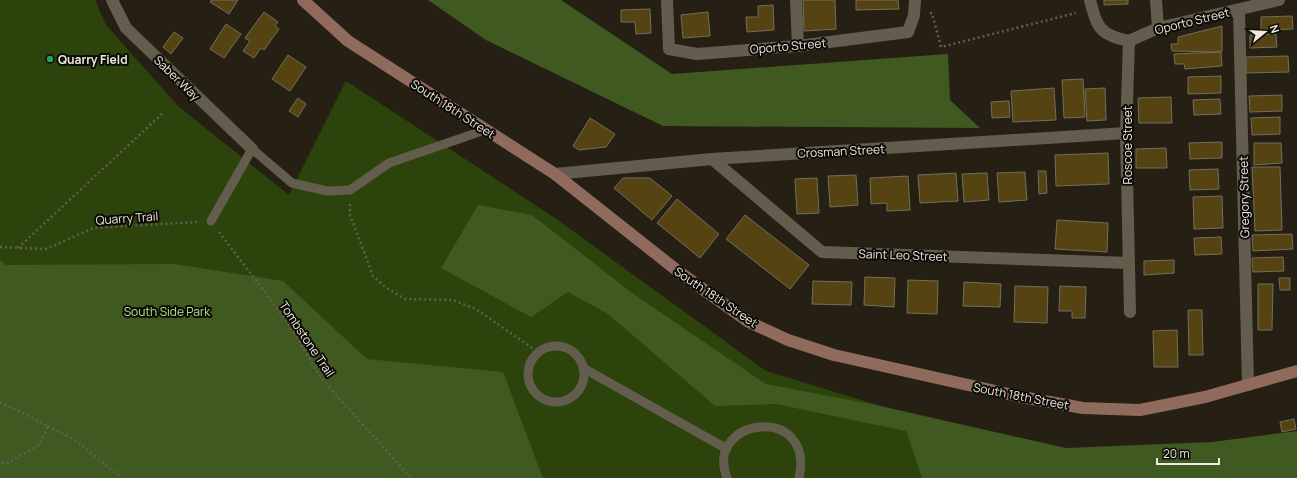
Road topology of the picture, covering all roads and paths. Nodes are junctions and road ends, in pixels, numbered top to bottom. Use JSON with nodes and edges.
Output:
{"nodes":[{"id":1,"x":112,"y":0,"type":"edge"},
{"id":2,"x":303,"y":0,"type":"edge"},
{"id":3,"x":667,"y":0,"type":"edge"},
{"id":4,"x":796,"y":0,"type":"edge"},
{"id":5,"x":915,"y":0,"type":"edge"},
{"id":6,"x":1090,"y":0,"type":"edge"},
{"id":7,"x":1156,"y":0,"type":"edge"},
{"id":8,"x":1279,"y":0,"type":"edge"},
{"id":9,"x":1265,"y":2,"type":"edge"},
{"id":10,"x":1239,"y":10,"type":"junction"},
{"id":11,"x":1080,"y":12,"type":"dead end"},
{"id":12,"x":914,"y":15,"type":"junction"},
{"id":13,"x":1158,"y":28,"type":"junction"},
{"id":14,"x":1129,"y":41,"type":"junction"},
{"id":15,"x":798,"y":46,"type":"junction"},
{"id":16,"x":163,"y":113,"type":"dead end"},
{"id":17,"x":485,"y":130,"type":"junction"},
{"id":18,"x":1126,"y":133,"type":"junction"},
{"id":19,"x":252,"y":149,"type":"junction"},
{"id":20,"x":712,"y":158,"type":"junction"},
{"id":21,"x":555,"y":174,"type":"junction"},
{"id":22,"x":350,"y":190,"type":"junction"},
{"id":23,"x":211,"y":221,"type":"junction"},
{"id":24,"x":0,"y":247,"type":"edge"},
{"id":25,"x":18,"y":249,"type":"junction"},
{"id":26,"x":1129,"y":263,"type":"junction"},
{"id":27,"x":1130,"y":312,"type":"dead end"},
{"id":28,"x":538,"y":352,"type":"junction"},
{"id":29,"x":584,"y":368,"type":"junction"},
{"id":30,"x":1297,"y":371,"type":"edge"},
{"id":31,"x":1248,"y":385,"type":"junction"},
{"id":32,"x":0,"y":402,"type":"edge"},
{"id":33,"x":48,"y":426,"type":"junction"},
{"id":34,"x":727,"y":449,"type":"junction"},
{"id":35,"x":0,"y":462,"type":"edge"},
{"id":36,"x":122,"y":478,"type":"edge"},
{"id":37,"x":411,"y":478,"type":"edge"},
{"id":38,"x":727,"y":478,"type":"edge"},
{"id":39,"x":798,"y":478,"type":"edge"}],
"edges":[{"from":1,"to":19,"type":"street","name":"Saber Way"},
{"from":2,"to":17,"type":"main road","name":"South 18th Street"},
{"from":3,"to":15,"type":"street","name":"Oporto Street"},
{"from":4,"to":15,"type":"street"},
{"from":5,"to":12,"type":"street"},
{"from":6,"to":14,"type":"street"},
{"from":7,"to":13,"type":"street"},
{"from":8,"to":9,"type":"street","name":"Oporto Street"},
{"from":9,"to":10,"type":"street","name":"Oporto Street"},
{"from":10,"to":13,"type":"street","name":"Oporto Street"},
{"from":10,"to":31,"type":"street","name":"Gregory Street"},
{"from":11,"to":12,"type":"path"},
{"from":12,"to":15,"type":"street","name":"Oporto Street"},
{"from":13,"to":14,"type":"street","name":"Oporto Street"},
{"from":14,"to":18,"type":"street","name":"Roscoe Street"},
{"from":16,"to":25,"type":"path"},
{"from":17,"to":21,"type":"main road","name":"South 18th Street"},
{"from":17,"to":22,"type":"lane"},
{"from":18,"to":20,"type":"street","name":"Crosman Street"},
{"from":18,"to":26,"type":"street","name":"Roscoe Street"},
{"from":19,"to":22,"type":"lane"},
{"from":19,"to":23,"type":"lane"},
{"from":20,"to":21,"type":"street","name":"Crosman Street"},
{"from":20,"to":26,"type":"street","name":"Saint Leo Street"},
{"from":21,"to":31,"type":"main road","name":"South 18th Street"},
{"from":22,"to":28,"type":"path"},
{"from":23,"to":25,"type":"path","name":"Quarry Trail"},
{"from":23,"to":37,"type":"path","name":"Tombstone Trail"},
{"from":24,"to":25,"type":"path","name":"Quarry Trail"},
{"from":26,"to":27,"type":"street","name":"Roscoe Street"},
{"from":28,"to":29,"type":"lane"},
{"from":28,"to":29,"type":"lane"},
{"from":29,"to":34,"type":"lane"},
{"from":30,"to":31,"type":"main road","name":"South 18th Street"},
{"from":32,"to":33,"type":"path"},
{"from":33,"to":35,"type":"path"},
{"from":33,"to":36,"type":"path"},
{"from":34,"to":38,"type":"lane"},
{"from":34,"to":39,"type":"lane"}]}
